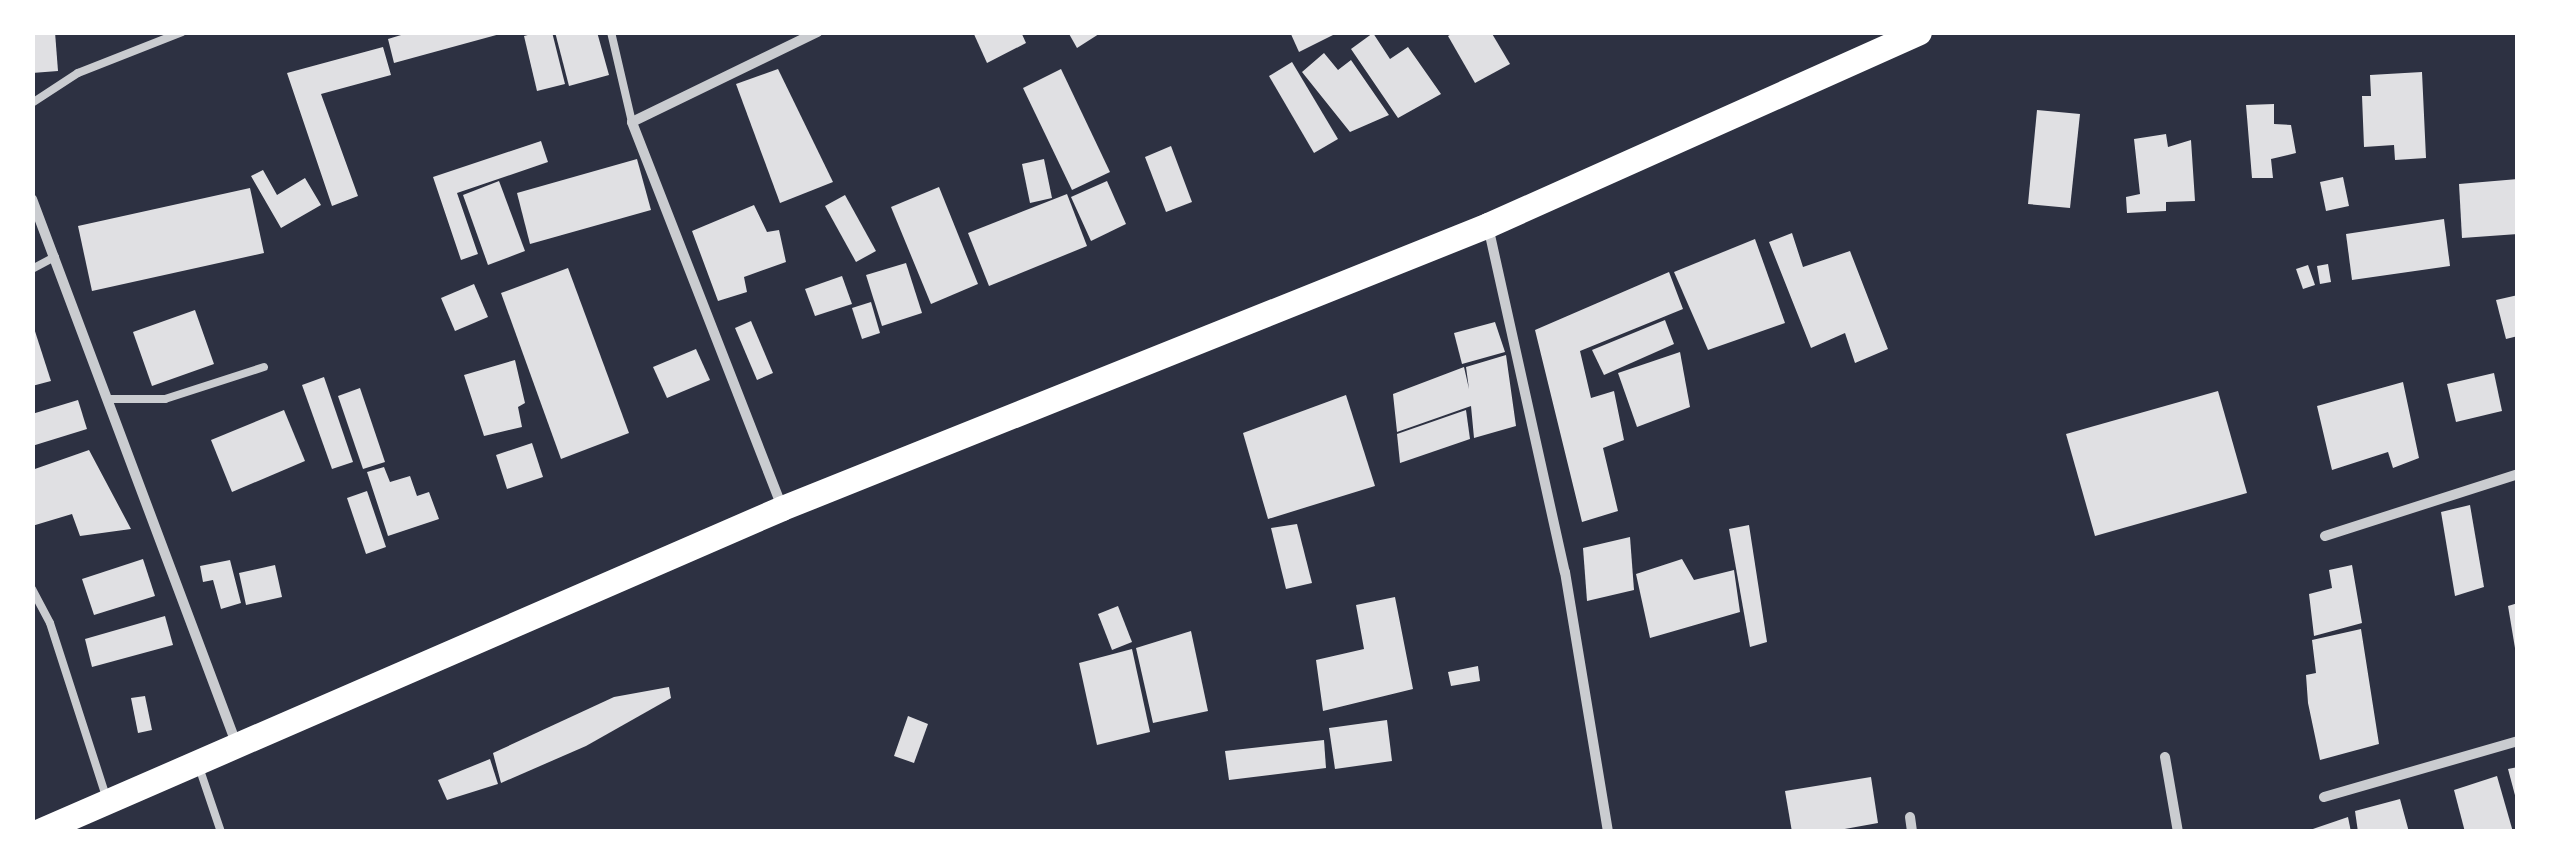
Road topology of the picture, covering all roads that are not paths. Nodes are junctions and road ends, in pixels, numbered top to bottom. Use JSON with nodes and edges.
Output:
{"nodes":[{"id":1,"x":182,"y":32,"type":"edge"},
{"id":2,"x":612,"y":32,"type":"edge"},
{"id":3,"x":817,"y":32,"type":"edge"},
{"id":4,"x":1919,"y":32,"type":"edge"},
{"id":5,"x":32,"y":103,"type":"edge"},
{"id":6,"x":632,"y":122,"type":"junction"},
{"id":7,"x":32,"y":200,"type":"edge"},
{"id":8,"x":1488,"y":225,"type":"junction"},
{"id":9,"x":55,"y":258,"type":"junction"},
{"id":10,"x":32,"y":268,"type":"edge"},
{"id":11,"x":264,"y":367,"type":"dead end"},
{"id":12,"x":107,"y":399,"type":"junction"},
{"id":13,"x":2518,"y":474,"type":"edge"},
{"id":14,"x":782,"y":508,"type":"junction"},
{"id":15,"x":2325,"y":536,"type":"dead end"},
{"id":16,"x":32,"y":589,"type":"edge"},
{"id":17,"x":2518,"y":741,"type":"edge"},
{"id":18,"x":236,"y":743,"type":"junction"},
{"id":19,"x":2164,"y":758,"type":"dead end"},
{"id":20,"x":198,"y":762,"type":"junction"},
{"id":21,"x":2324,"y":796,"type":"dead end"},
{"id":22,"x":108,"y":802,"type":"junction"},
{"id":23,"x":1910,"y":816,"type":"dead end"},
{"id":24,"x":37,"y":832,"type":"edge"},
{"id":25,"x":221,"y":832,"type":"edge"},
{"id":26,"x":1608,"y":832,"type":"edge"},
{"id":27,"x":1912,"y":832,"type":"edge"},
{"id":28,"x":2178,"y":832,"type":"edge"}],
"edges":[{"from":1,"to":5,"type":"lane"},
{"from":2,"to":6,"type":"lane"},
{"from":3,"to":6,"type":"street"},
{"from":4,"to":8,"type":"highway"},
{"from":6,"to":14,"type":"street"},
{"from":7,"to":9,"type":"street"},
{"from":8,"to":14,"type":"highway"},
{"from":8,"to":26,"type":"street"},
{"from":9,"to":10,"type":"lane"},
{"from":9,"to":12,"type":"street"},
{"from":11,"to":12,"type":"lane"},
{"from":12,"to":18,"type":"street"},
{"from":13,"to":15,"type":"street"},
{"from":14,"to":18,"type":"highway"},
{"from":16,"to":22,"type":"lane"},
{"from":17,"to":21,"type":"street"},
{"from":18,"to":20,"type":"highway"},
{"from":19,"to":28,"type":"street"},
{"from":20,"to":22,"type":"highway"},
{"from":20,"to":25,"type":"lane"},
{"from":22,"to":24,"type":"highway"},
{"from":23,"to":27,"type":"street"}]}
